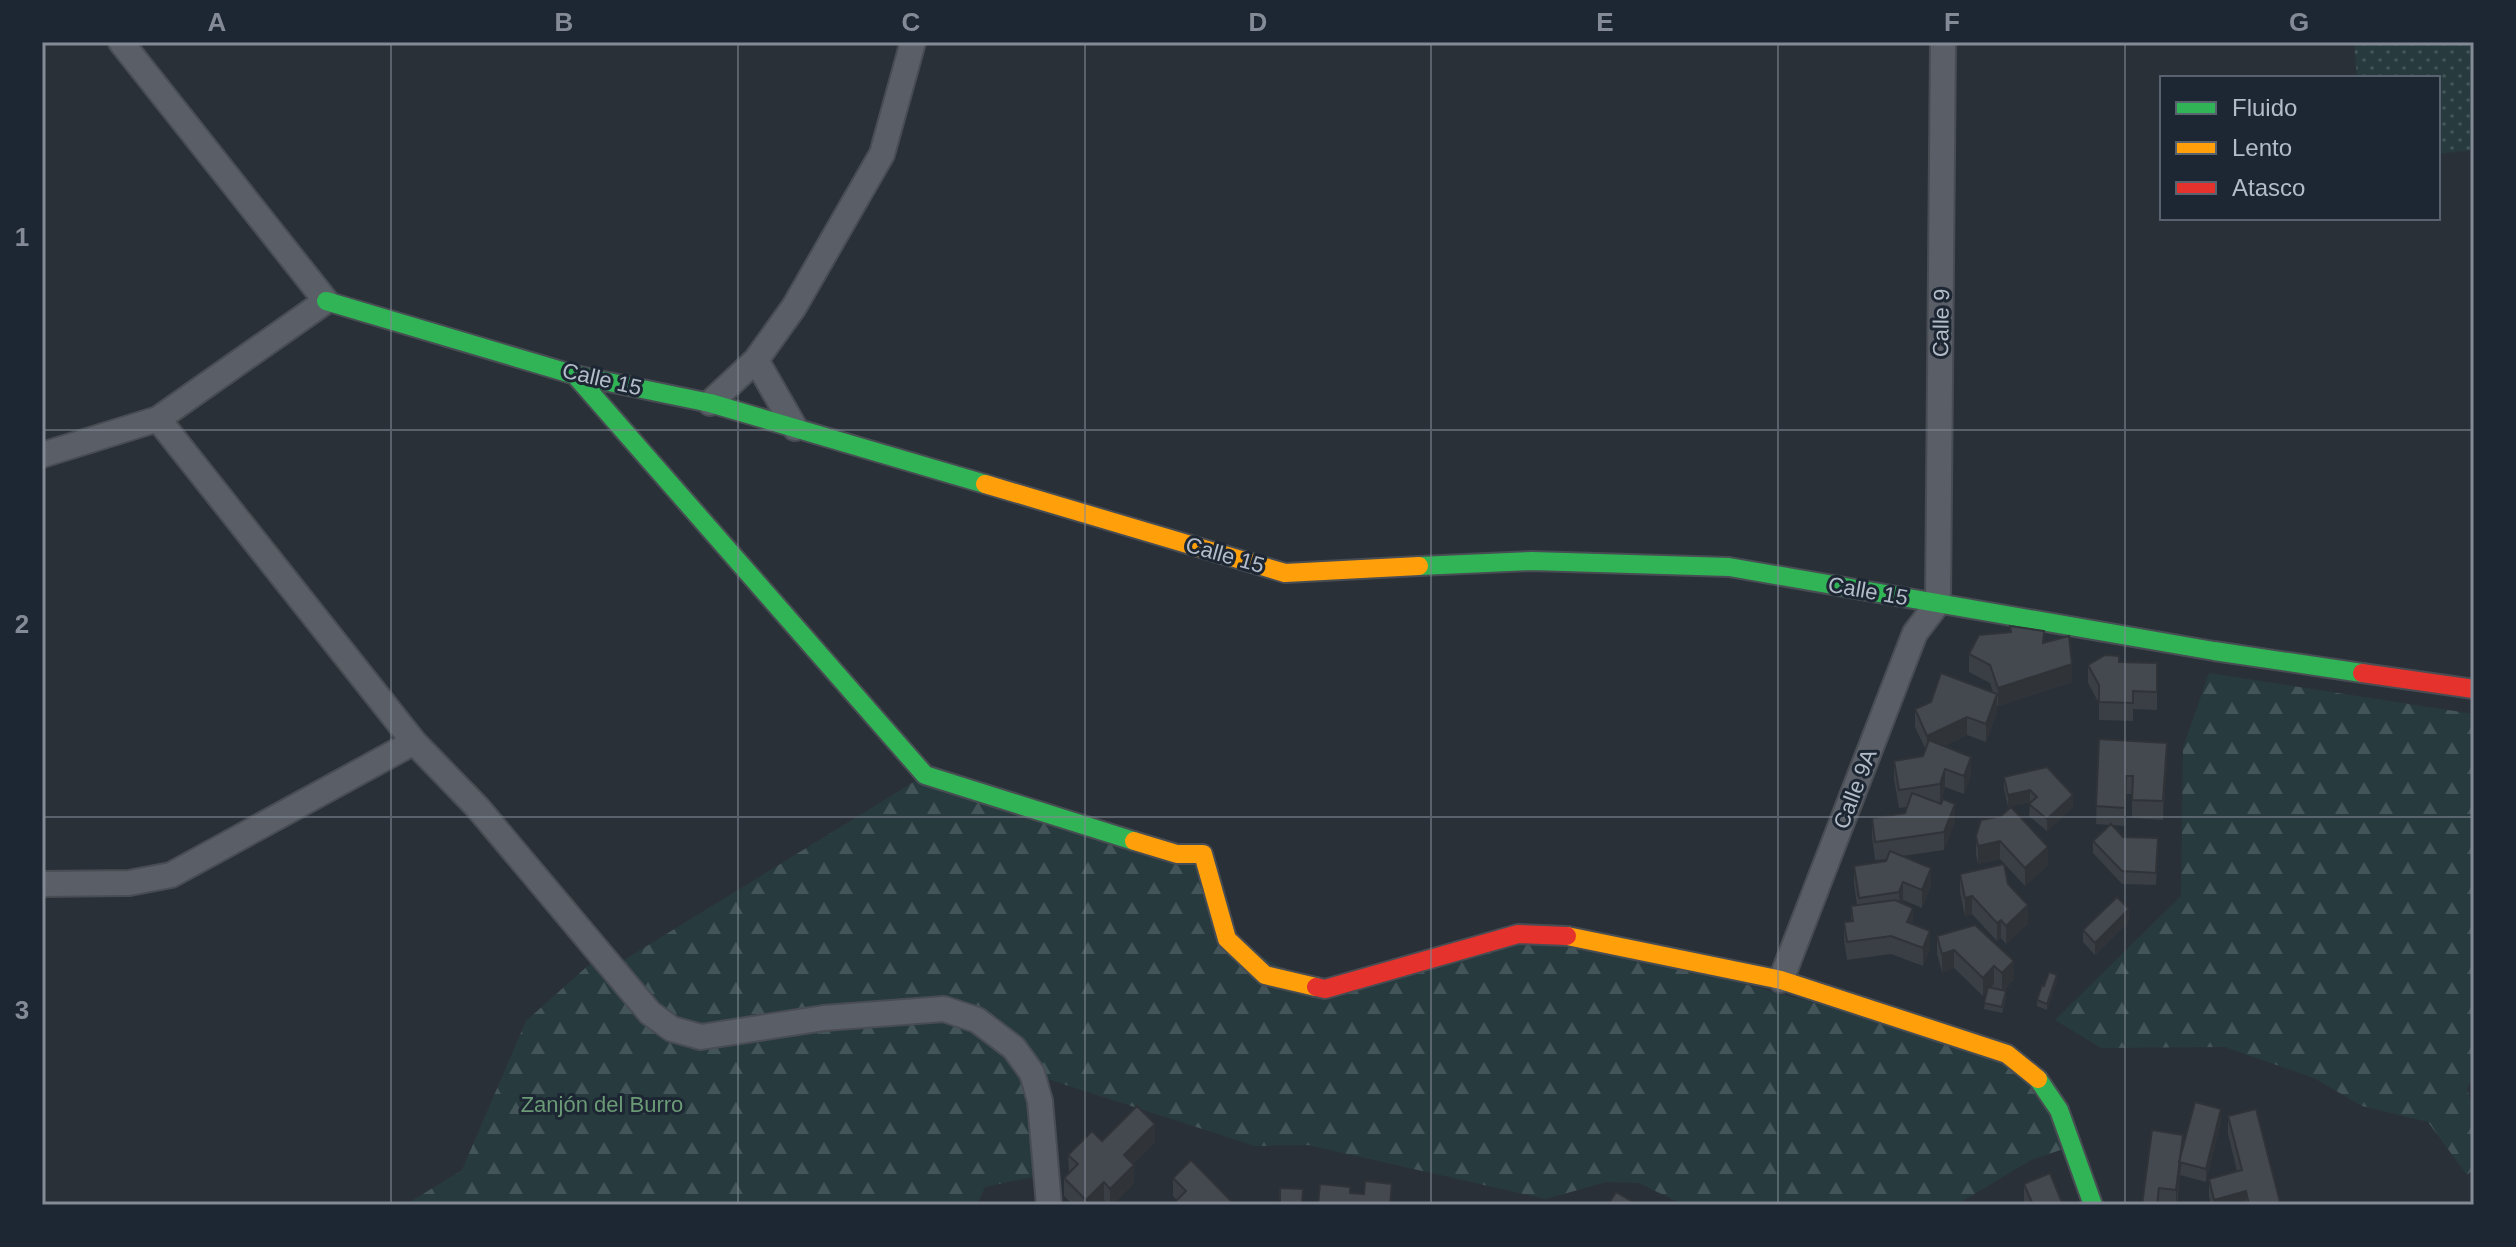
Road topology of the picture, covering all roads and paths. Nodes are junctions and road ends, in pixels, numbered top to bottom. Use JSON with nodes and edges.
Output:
{"nodes":[{"id":1,"x":121,"y":42,"type":"edge"},
{"id":2,"x":913,"y":42,"type":"edge"},
{"id":3,"x":1943,"y":42,"type":"edge"},
{"id":4,"x":326,"y":301,"type":"junction"},
{"id":5,"x":756,"y":360,"type":"junction"},
{"id":6,"x":575,"y":375,"type":"junction"},
{"id":7,"x":710,"y":403,"type":"junction"},
{"id":8,"x":158,"y":419,"type":"junction"},
{"id":9,"x":795,"y":428,"type":"junction"},
{"id":10,"x":42,"y":455,"type":"edge"},
{"id":11,"x":1938,"y":603,"type":"junction"},
{"id":12,"x":2474,"y":689,"type":"edge"},
{"id":13,"x":414,"y":742,"type":"junction"},
{"id":14,"x":42,"y":884,"type":"edge"},
{"id":15,"x":1781,"y":980,"type":"junction"},
{"id":16,"x":1049,"y":1205,"type":"edge"},
{"id":17,"x":2093,"y":1205,"type":"edge"}],
"edges":[{"from":1,"to":4,"type":"street"},
{"from":2,"to":5,"type":"street"},
{"from":3,"to":11,"type":"street","name":"Calle 9"},
{"from":4,"to":6,"type":"street","name":"Calle 15"},
{"from":4,"to":8,"type":"street"},
{"from":5,"to":7,"type":"street"},
{"from":5,"to":9,"type":"street"},
{"from":6,"to":7,"type":"street","name":"Calle 15"},
{"from":6,"to":15,"type":"street"},
{"from":7,"to":9,"type":"street","name":"Calle 15"},
{"from":8,"to":10,"type":"street"},
{"from":8,"to":13,"type":"street"},
{"from":9,"to":11,"type":"street","name":"Calle 15"},
{"from":11,"to":12,"type":"street","name":"Calle 15"},
{"from":11,"to":15,"type":"street","name":"Calle 9A"},
{"from":13,"to":14,"type":"street"},
{"from":13,"to":16,"type":"street"},
{"from":15,"to":17,"type":"street"}]}
